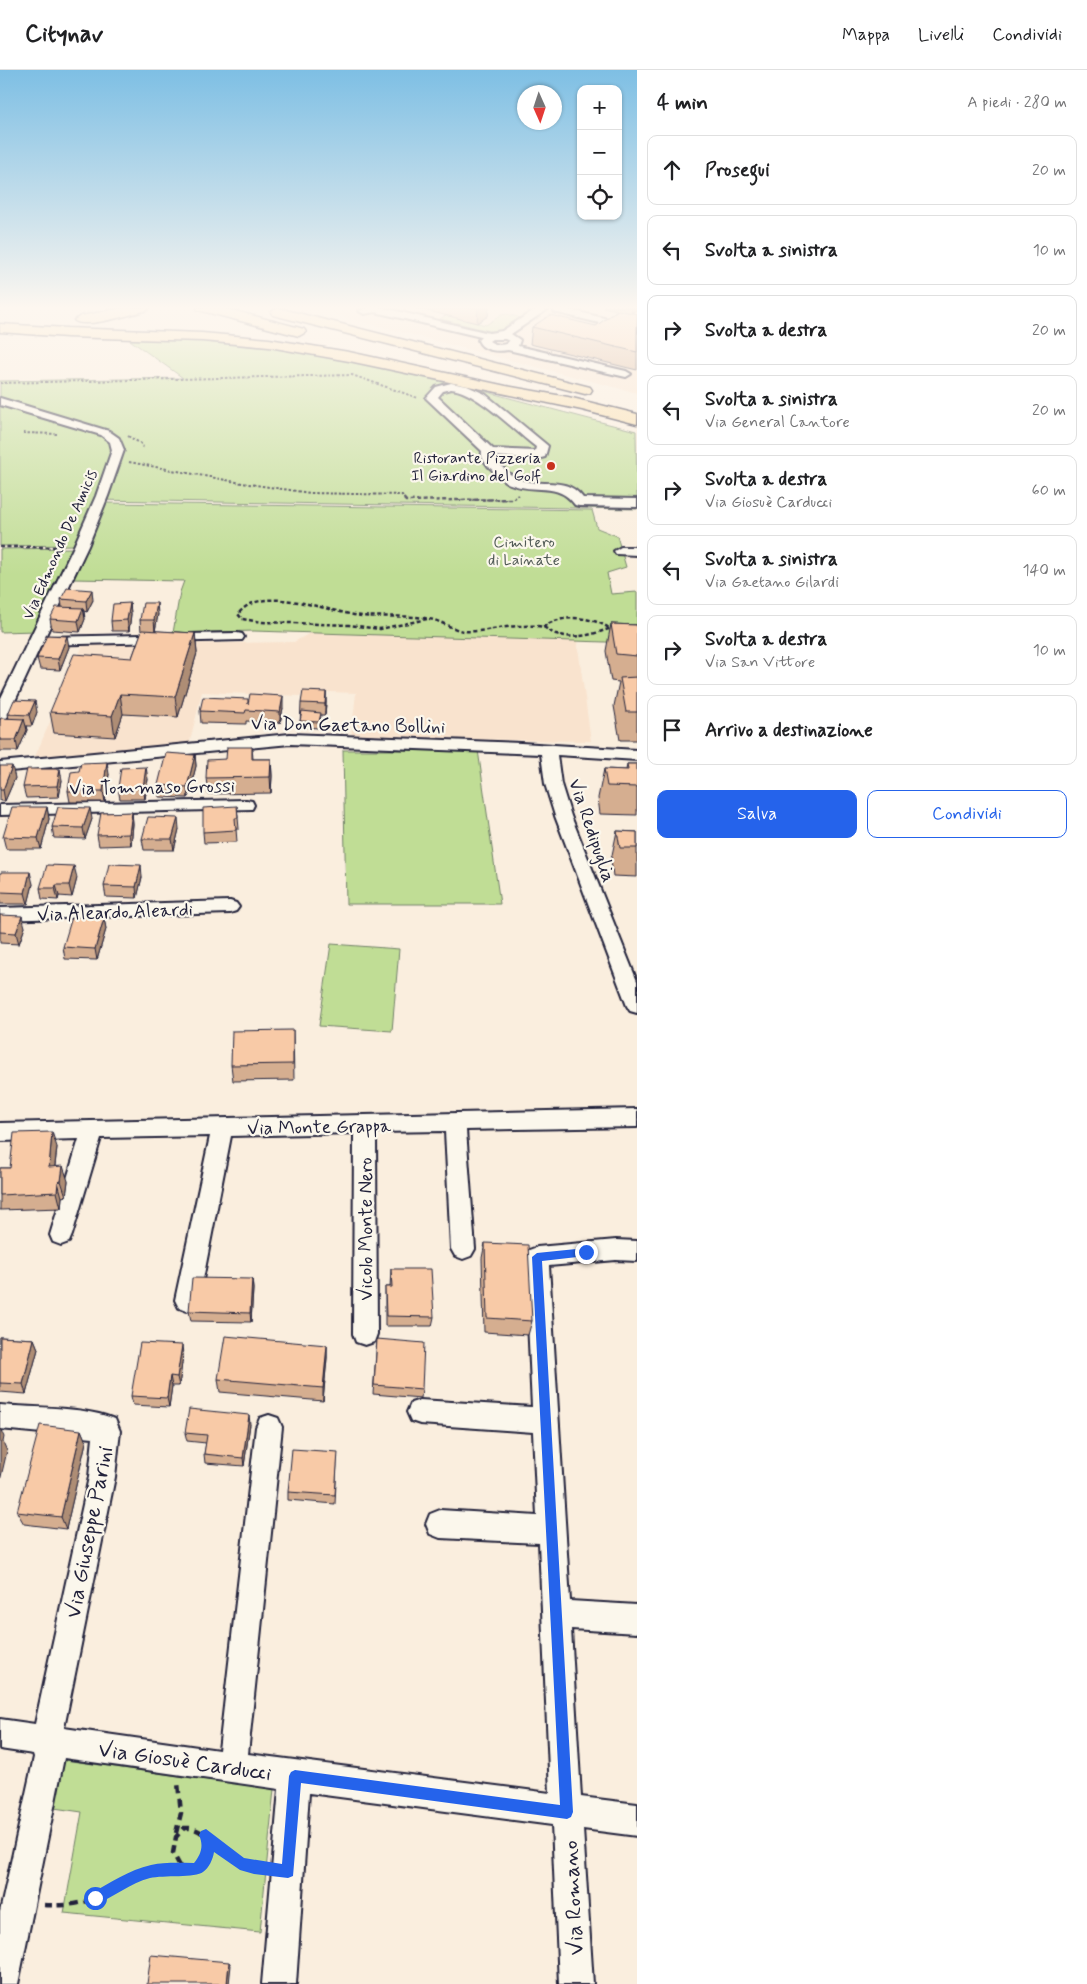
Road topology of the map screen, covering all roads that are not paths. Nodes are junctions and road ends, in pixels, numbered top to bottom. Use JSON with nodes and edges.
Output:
{"nodes":[{"id":1,"x":433,"y":396,"type":"edge"},
{"id":2,"x":480,"y":396,"type":"edge"},
{"id":3,"x":526,"y":396,"type":"edge"},
{"id":4,"x":548,"y":396,"type":"edge"},
{"id":5,"x":0,"y":401,"type":"edge"},
{"id":6,"x":585,"y":406,"type":"junction"},
{"id":7,"x":637,"y":419,"type":"edge"},
{"id":8,"x":487,"y":452,"type":"junction"},
{"id":9,"x":637,"y":503,"type":"edge"},
{"id":10,"x":621,"y":551,"type":"dead end"},
{"id":11,"x":637,"y":551,"type":"edge"},
{"id":12,"x":237,"y":637,"type":"dead end"},
{"id":13,"x":36,"y":641,"type":"junction"},
{"id":14,"x":0,"y":716,"type":"edge"},
{"id":15,"x":637,"y":756,"type":"edge"},
{"id":16,"x":549,"y":757,"type":"junction"},
{"id":17,"x":0,"y":767,"type":"edge"},
{"id":18,"x":637,"y":768,"type":"edge"},
{"id":19,"x":246,"y":805,"type":"dead end"},
{"id":20,"x":0,"y":810,"type":"edge"},
{"id":21,"x":230,"y":907,"type":"dead end"},
{"id":22,"x":0,"y":914,"type":"edge"},
{"id":23,"x":633,"y":983,"type":"edge"},
{"id":24,"x":637,"y":1006,"type":"edge"},
{"id":25,"x":637,"y":1118,"type":"edge"},
{"id":26,"x":455,"y":1123,"type":"junction"},
{"id":27,"x":365,"y":1125,"type":"junction"},
{"id":28,"x":222,"y":1128,"type":"junction"},
{"id":29,"x":93,"y":1130,"type":"junction"},
{"id":30,"x":0,"y":1132,"type":"edge"},
{"id":31,"x":61,"y":1235,"type":"dead end"},
{"id":32,"x":462,"y":1249,"type":"dead end"},
{"id":33,"x":637,"y":1251,"type":"edge"},
{"id":34,"x":187,"y":1300,"type":"dead end"},
{"id":35,"x":365,"y":1334,"type":"dead end"},
{"id":36,"x":420,"y":1412,"type":"dead end"},
{"id":37,"x":0,"y":1417,"type":"edge"},
{"id":38,"x":545,"y":1420,"type":"junction"},
{"id":39,"x":269,"y":1427,"type":"dead end"},
{"id":40,"x":440,"y":1524,"type":"dead end"},
{"id":41,"x":552,"y":1530,"type":"junction"},
{"id":42,"x":556,"y":1614,"type":"junction"},
{"id":43,"x":637,"y":1619,"type":"edge"},
{"id":44,"x":0,"y":1734,"type":"edge"},
{"id":45,"x":47,"y":1740,"type":"junction"},
{"id":46,"x":232,"y":1766,"type":"junction"},
{"id":47,"x":295,"y":1776,"type":"junction"},
{"id":48,"x":567,"y":1812,"type":"junction"},
{"id":49,"x":637,"y":1820,"type":"edge"},
{"id":50,"x":1,"y":1984,"type":"edge"},
{"id":51,"x":279,"y":1984,"type":"edge"},
{"id":52,"x":576,"y":1984,"type":"edge"}],
"edges":[{"from":1,"to":8,"type":"street"},
{"from":2,"to":8,"type":"street"},
{"from":3,"to":6,"type":"highway"},
{"from":4,"to":6,"type":"highway"},
{"from":5,"to":13,"type":"street","name":"Via Edmondo De Amicis"},
{"from":6,"to":7,"type":"highway"},
{"from":8,"to":9,"type":"street"},
{"from":10,"to":11,"type":"street"},
{"from":12,"to":13,"type":"street"},
{"from":13,"to":14,"type":"street","name":"Via Edmondo De Amicis"},
{"from":15,"to":16,"type":"street","name":"Via Don Gaetano Bollini"},
{"from":16,"to":17,"type":"street","name":"Via Don Gaetano Bollini"},
{"from":16,"to":18,"type":"street","name":"Via Don Gaetano Bollini"},
{"from":16,"to":23,"type":"street","name":"Via Redipuglia"},
{"from":19,"to":20,"type":"street","name":"Via Tommaso Grossi"},
{"from":21,"to":22,"type":"street","name":"Via Aleardo Aleardi"},
{"from":23,"to":24,"type":"street","name":"Via Redipuglia"},
{"from":25,"to":26,"type":"street","name":"Via Monte Grappa"},
{"from":26,"to":27,"type":"street","name":"Via Monte Grappa"},
{"from":26,"to":32,"type":"street"},
{"from":27,"to":28,"type":"street","name":"Via Monte Grappa"},
{"from":27,"to":35,"type":"street","name":"Vicolo Monte Nero"},
{"from":28,"to":29,"type":"street","name":"Via Monte Grappa"},
{"from":28,"to":34,"type":"street"},
{"from":29,"to":30,"type":"street","name":"Via Monte Grappa"},
{"from":29,"to":31,"type":"street"},
{"from":33,"to":38,"type":"street","name":"Via Romano"},
{"from":36,"to":38,"type":"street"},
{"from":37,"to":45,"type":"street","name":"Via Giuseppe Parini"},
{"from":38,"to":41,"type":"street","name":"Via Romano"},
{"from":39,"to":46,"type":"street"},
{"from":40,"to":41,"type":"street"},
{"from":41,"to":42,"type":"street","name":"Via Romano"},
{"from":42,"to":43,"type":"street"},
{"from":42,"to":48,"type":"street","name":"Via Romano"},
{"from":44,"to":45,"type":"street","name":"Via Giosuè Carducci"},
{"from":45,"to":46,"type":"street","name":"Via Giosuè Carducci"},
{"from":45,"to":50,"type":"street"},
{"from":46,"to":47,"type":"street","name":"Via Giosuè Carducci"},
{"from":47,"to":48,"type":"street","name":"Via Giosuè Carducci"},
{"from":47,"to":51,"type":"street"},
{"from":48,"to":49,"type":"street","name":"Via Giosuè Carducci"},
{"from":48,"to":52,"type":"street","name":"Via Romano"}]}
